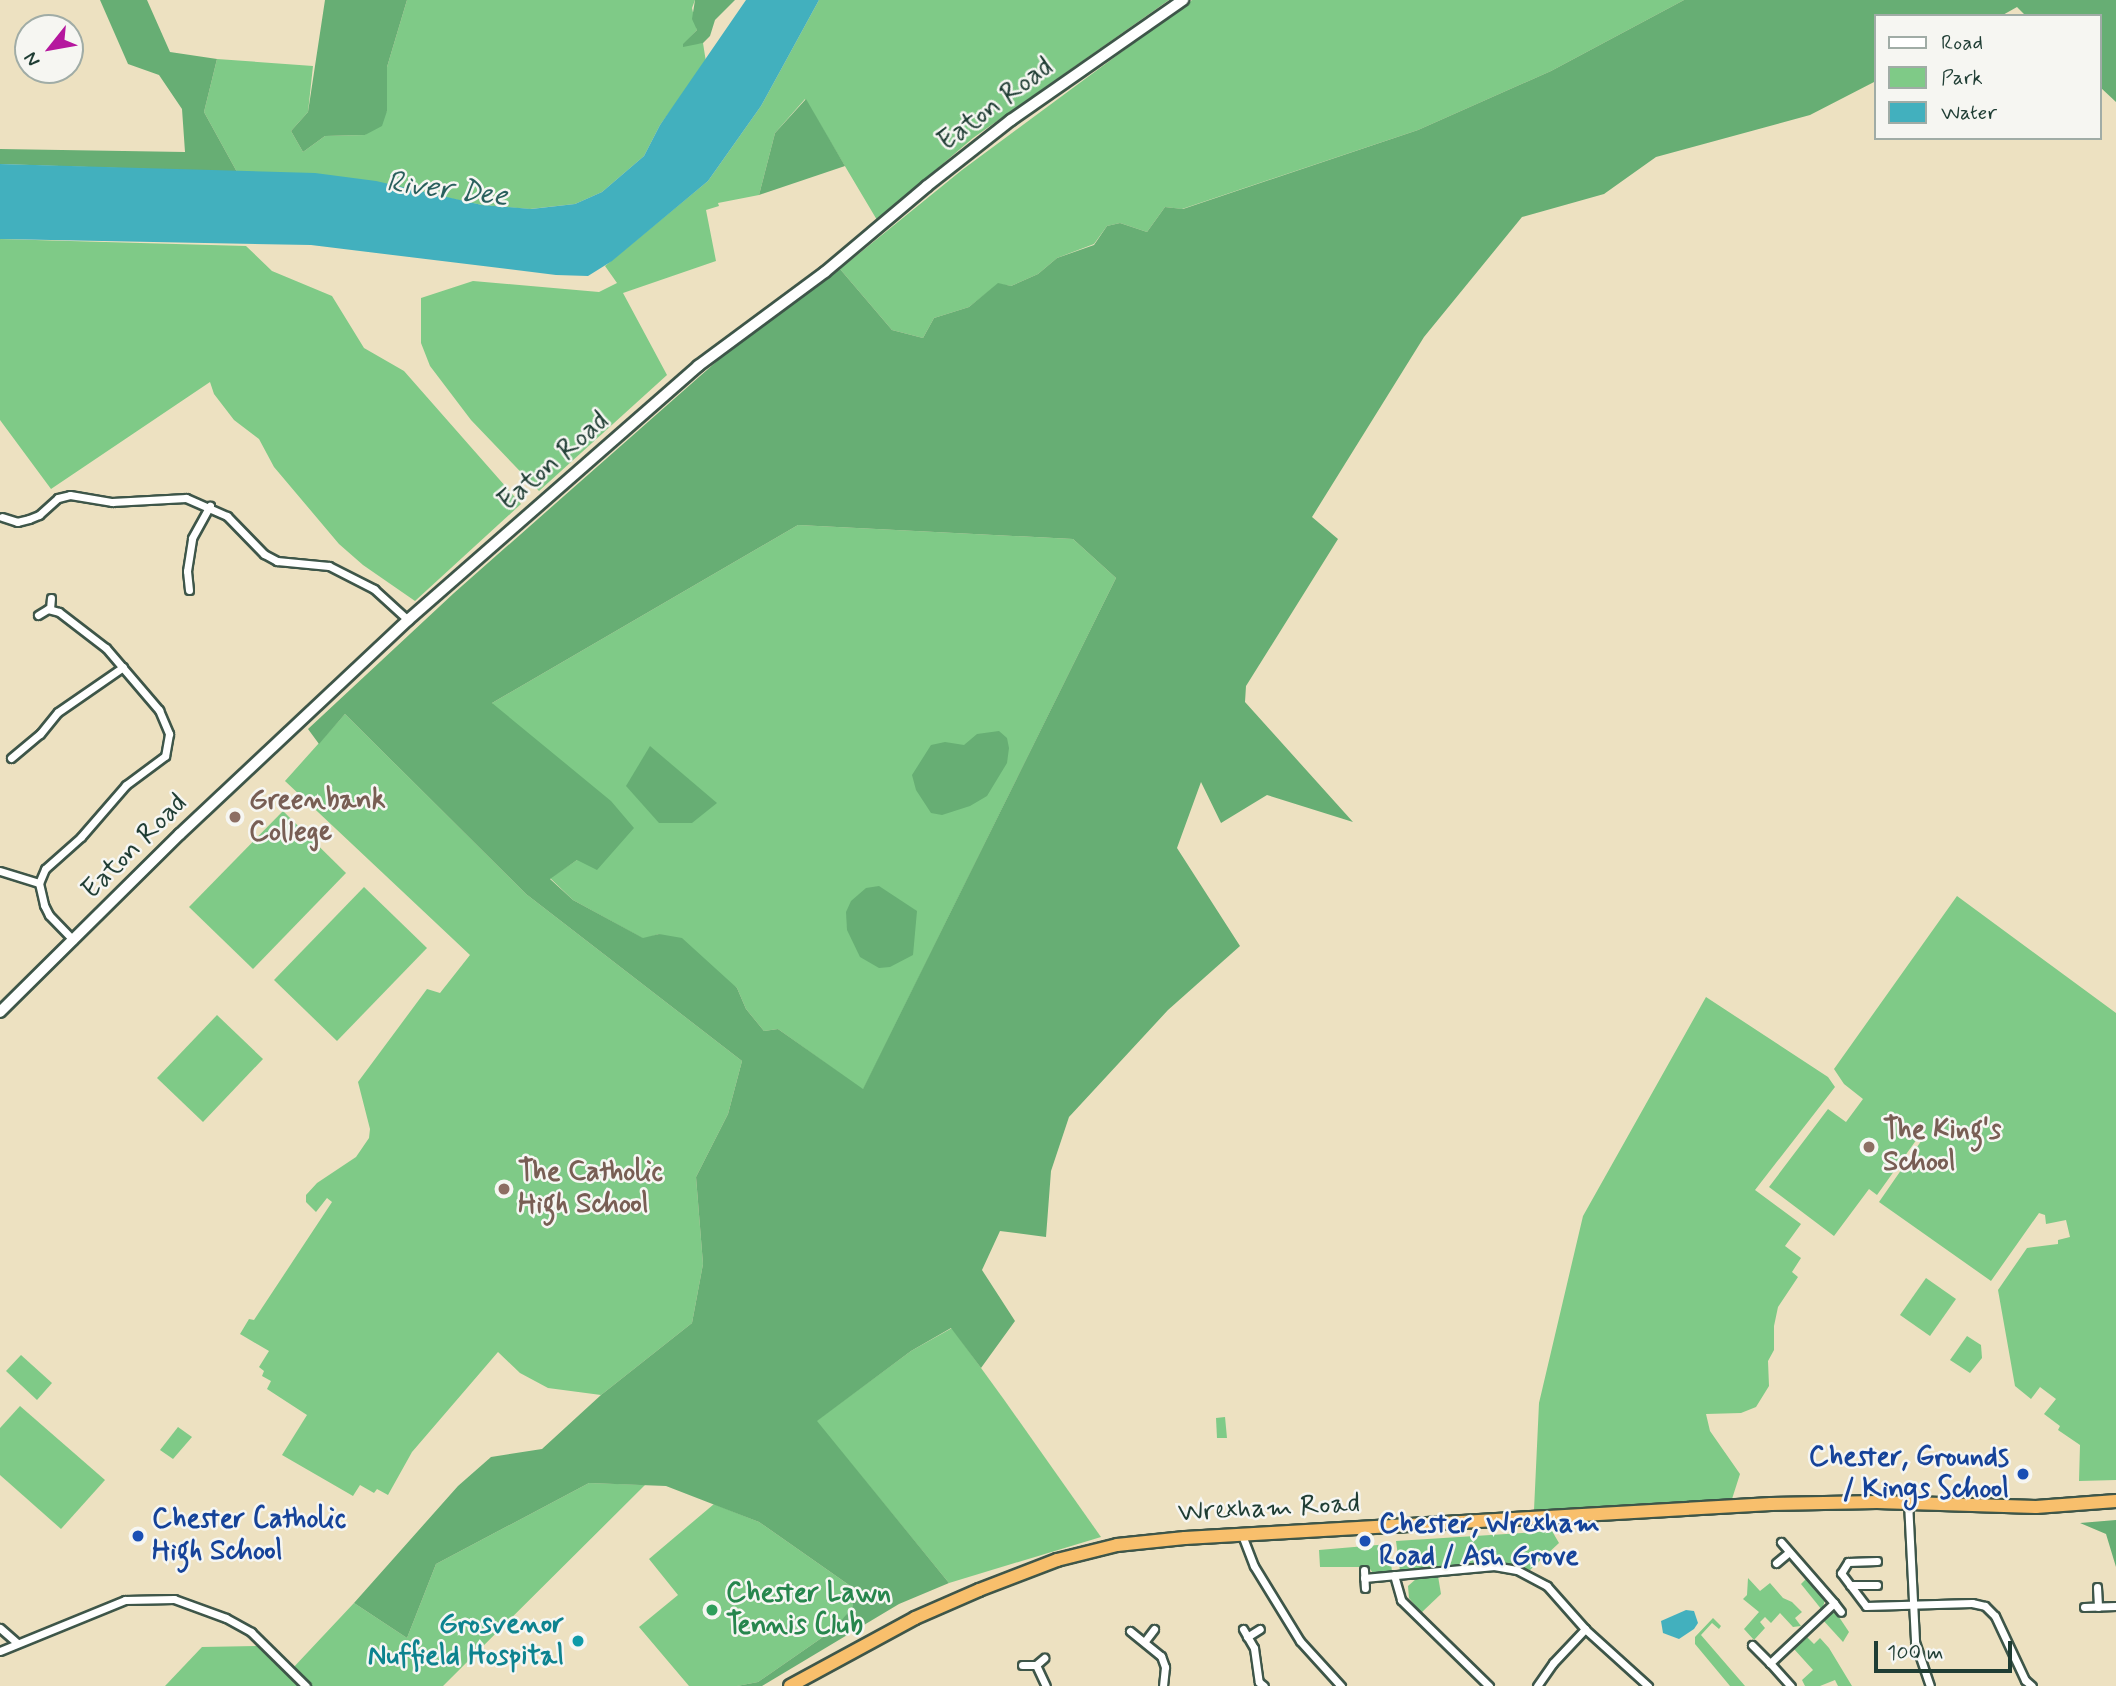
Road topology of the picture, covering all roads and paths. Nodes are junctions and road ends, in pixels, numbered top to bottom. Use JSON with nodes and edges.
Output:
{"nodes":[{"id":1,"x":1183,"y":0,"type":"edge"},
{"id":2,"x":210,"y":506,"type":"junction"},
{"id":3,"x":2,"y":517,"type":"dead end"},
{"id":4,"x":189,"y":590,"type":"dead end"},
{"id":5,"x":51,"y":598,"type":"dead end"},
{"id":6,"x":50,"y":610,"type":"junction"},
{"id":7,"x":38,"y":615,"type":"dead end"},
{"id":8,"x":408,"y":620,"type":"junction"},
{"id":9,"x":123,"y":667,"type":"junction"},
{"id":10,"x":14,"y":743,"type":"dead end"},
{"id":11,"x":19,"y":752,"type":"junction"},
{"id":12,"x":10,"y":758,"type":"dead end"},
{"id":13,"x":0,"y":871,"type":"edge"},
{"id":14,"x":39,"y":883,"type":"junction"},
{"id":15,"x":73,"y":940,"type":"junction"},
{"id":16,"x":0,"y":1012,"type":"edge"},
{"id":17,"x":2116,"y":1501,"type":"edge"},
{"id":18,"x":1908,"y":1502,"type":"junction"},
{"id":19,"x":1242,"y":1535,"type":"junction"},
{"id":20,"x":1781,"y":1542,"type":"dead end"},
{"id":21,"x":1789,"y":1552,"type":"junction"},
{"id":22,"x":1877,"y":1561,"type":"dead end"},
{"id":23,"x":1776,"y":1563,"type":"dead end"},
{"id":24,"x":1394,"y":1575,"type":"junction"},
{"id":25,"x":1850,"y":1585,"type":"junction"},
{"id":26,"x":1877,"y":1585,"type":"dead end"},
{"id":27,"x":2097,"y":1587,"type":"dead end"},
{"id":28,"x":1365,"y":1588,"type":"dead end"},
{"id":29,"x":1834,"y":1603,"type":"junction"},
{"id":30,"x":1914,"y":1605,"type":"junction"},
{"id":31,"x":2098,"y":1606,"type":"junction"},
{"id":32,"x":2116,"y":1606,"type":"edge"},
{"id":33,"x":2084,"y":1607,"type":"dead end"},
{"id":34,"x":1841,"y":1612,"type":"dead end"},
{"id":35,"x":0,"y":1628,"type":"edge"},
{"id":36,"x":1154,"y":1629,"type":"dead end"},
{"id":37,"x":1243,"y":1629,"type":"dead end"},
{"id":38,"x":1260,"y":1629,"type":"dead end"},
{"id":39,"x":1585,"y":1629,"type":"junction"},
{"id":40,"x":1130,"y":1632,"type":"dead end"},
{"id":41,"x":1247,"y":1637,"type":"junction"},
{"id":42,"x":1145,"y":1641,"type":"junction"},
{"id":43,"x":17,"y":1643,"type":"junction"},
{"id":44,"x":1752,"y":1645,"type":"dead end"},
{"id":45,"x":0,"y":1651,"type":"edge"},
{"id":46,"x":1044,"y":1658,"type":"dead end"},
{"id":47,"x":1770,"y":1663,"type":"junction"},
{"id":48,"x":1023,"y":1665,"type":"dead end"},
{"id":49,"x":1036,"y":1665,"type":"junction"},
{"id":50,"x":306,"y":1686,"type":"edge"},
{"id":51,"x":790,"y":1686,"type":"edge"},
{"id":52,"x":1046,"y":1686,"type":"edge"},
{"id":53,"x":1163,"y":1686,"type":"edge"},
{"id":54,"x":1264,"y":1686,"type":"edge"},
{"id":55,"x":1341,"y":1686,"type":"edge"},
{"id":56,"x":1489,"y":1686,"type":"edge"},
{"id":57,"x":1537,"y":1686,"type":"edge"},
{"id":58,"x":1648,"y":1686,"type":"edge"},
{"id":59,"x":1791,"y":1686,"type":"edge"},
{"id":60,"x":1930,"y":1686,"type":"edge"},
{"id":61,"x":2032,"y":1686,"type":"edge"}],
"edges":[{"from":1,"to":8,"type":"street","name":"Eaton Road"},
{"from":2,"to":3,"type":"street"},
{"from":2,"to":4,"type":"street"},
{"from":2,"to":8,"type":"street"},
{"from":5,"to":6,"type":"street"},
{"from":6,"to":7,"type":"street"},
{"from":6,"to":9,"type":"street"},
{"from":8,"to":15,"type":"street","name":"Eaton Road"},
{"from":9,"to":11,"type":"street"},
{"from":9,"to":14,"type":"street"},
{"from":10,"to":11,"type":"street"},
{"from":11,"to":12,"type":"street"},
{"from":13,"to":14,"type":"street"},
{"from":14,"to":15,"type":"street"},
{"from":15,"to":16,"type":"street","name":"Eaton Road"},
{"from":17,"to":18,"type":"highway","name":"Wrexham Road"},
{"from":18,"to":19,"type":"highway","name":"Wrexham Road"},
{"from":18,"to":30,"type":"street"},
{"from":19,"to":51,"type":"highway","name":"Wrexham Road"},
{"from":19,"to":55,"type":"street"},
{"from":20,"to":21,"type":"street"},
{"from":21,"to":23,"type":"street"},
{"from":21,"to":29,"type":"street"},
{"from":22,"to":25,"type":"street"},
{"from":24,"to":28,"type":"street"},
{"from":24,"to":39,"type":"street"},
{"from":24,"to":56,"type":"street"},
{"from":25,"to":26,"type":"street"},
{"from":25,"to":30,"type":"street"},
{"from":27,"to":31,"type":"street"},
{"from":29,"to":34,"type":"street"},
{"from":29,"to":47,"type":"street"},
{"from":30,"to":60,"type":"street"},
{"from":30,"to":61,"type":"street"},
{"from":31,"to":32,"type":"street"},
{"from":31,"to":33,"type":"street"},
{"from":35,"to":43,"type":"street"},
{"from":36,"to":42,"type":"street"},
{"from":37,"to":41,"type":"street"},
{"from":38,"to":41,"type":"street"},
{"from":39,"to":57,"type":"street"},
{"from":39,"to":58,"type":"street"},
{"from":40,"to":42,"type":"street"},
{"from":41,"to":54,"type":"street"},
{"from":42,"to":53,"type":"street"},
{"from":43,"to":45,"type":"street"},
{"from":43,"to":50,"type":"street"},
{"from":44,"to":47,"type":"street"},
{"from":46,"to":49,"type":"street"},
{"from":47,"to":59,"type":"street"},
{"from":48,"to":49,"type":"street"},
{"from":49,"to":52,"type":"street"}]}
